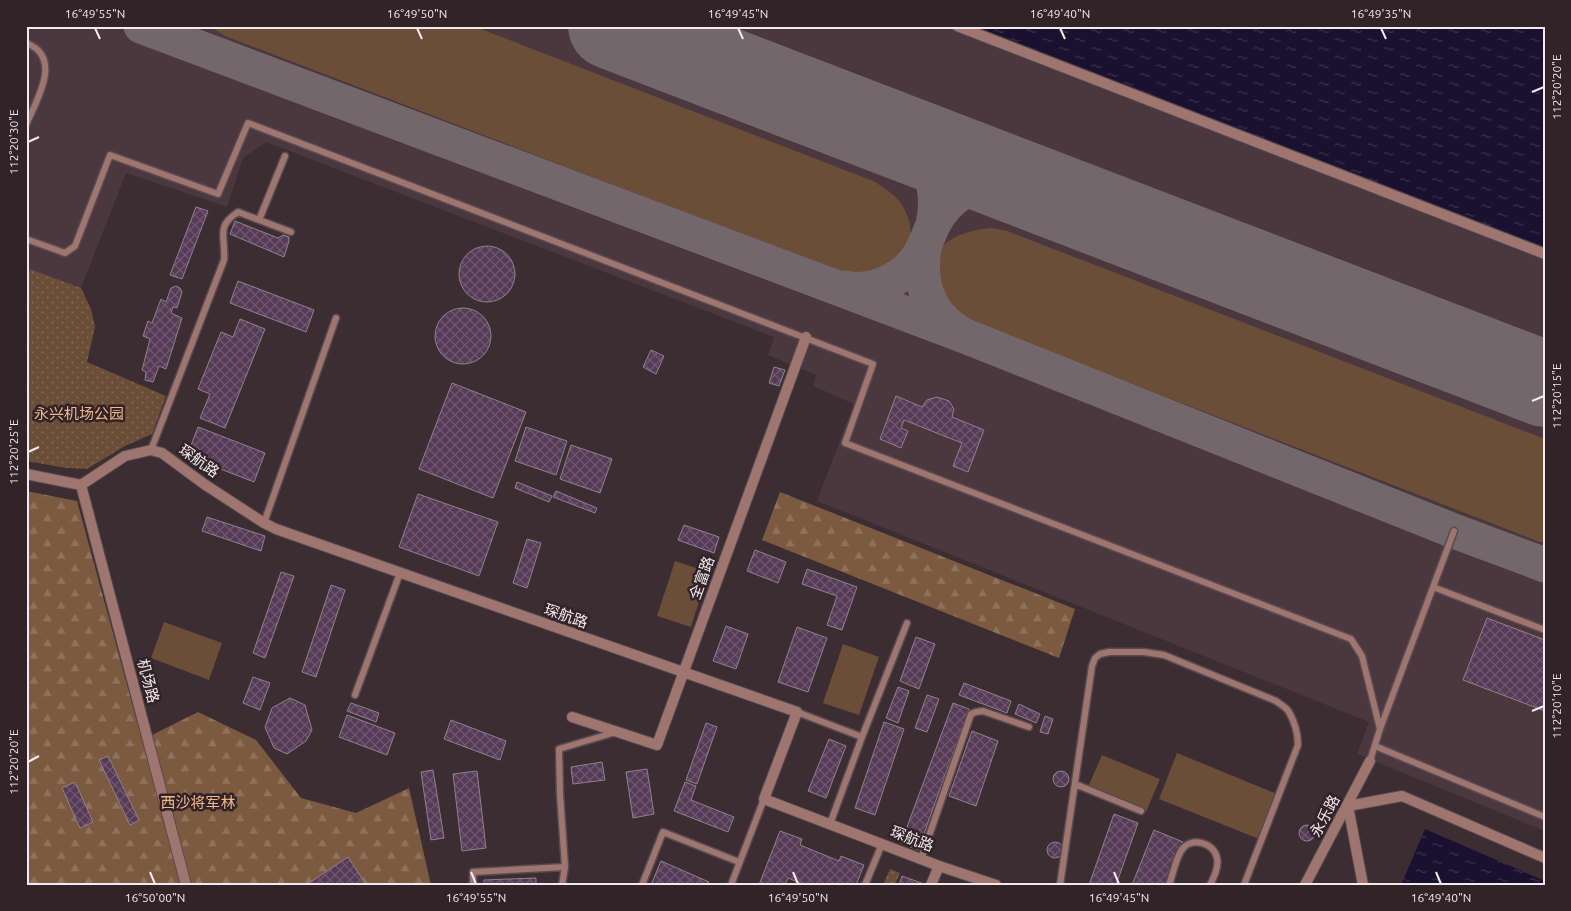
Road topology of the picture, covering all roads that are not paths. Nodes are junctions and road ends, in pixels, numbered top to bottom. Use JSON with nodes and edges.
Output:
{"nodes":[{"id":1,"x":956,"y":26,"type":"edge"},
{"id":2,"x":26,"y":43,"type":"edge"},
{"id":3,"x":26,"y":125,"type":"edge"},
{"id":4,"x":285,"y":156,"type":"dead end"},
{"id":5,"x":260,"y":220,"type":"junction"},
{"id":6,"x":292,"y":232,"type":"dead end"},
{"id":7,"x":26,"y":239,"type":"edge"},
{"id":8,"x":1545,"y":254,"type":"edge"},
{"id":9,"x":336,"y":318,"type":"dead end"},
{"id":10,"x":806,"y":337,"type":"junction"},
{"id":11,"x":152,"y":450,"type":"junction"},
{"id":12,"x":26,"y":474,"type":"edge"},
{"id":13,"x":81,"y":484,"type":"junction"},
{"id":14,"x":264,"y":523,"type":"junction"},
{"id":15,"x":1454,"y":531,"type":"dead end"},
{"id":16,"x":400,"y":574,"type":"junction"},
{"id":17,"x":1433,"y":587,"type":"junction"},
{"id":18,"x":907,"y":623,"type":"dead end"},
{"id":19,"x":1545,"y":630,"type":"edge"},
{"id":20,"x":684,"y":673,"type":"junction"},
{"id":21,"x":355,"y":695,"type":"dead end"},
{"id":22,"x":797,"y":712,"type":"junction"},
{"id":23,"x":572,"y":717,"type":"dead end"},
{"id":24,"x":1029,"y":727,"type":"dead end"},
{"id":25,"x":1380,"y":729,"type":"junction"},
{"id":26,"x":617,"y":732,"type":"junction"},
{"id":27,"x":862,"y":737,"type":"junction"},
{"id":28,"x":1375,"y":746,"type":"junction"},
{"id":29,"x":1370,"y":761,"type":"joint"},
{"id":30,"x":1075,"y":784,"type":"junction"},
{"id":31,"x":764,"y":799,"type":"junction"},
{"id":32,"x":1348,"y":806,"type":"junction"},
{"id":33,"x":1141,"y":811,"type":"dead end"},
{"id":34,"x":1545,"y":817,"type":"edge"},
{"id":35,"x":830,"y":824,"type":"junction"},
{"id":36,"x":882,"y":844,"type":"junction"},
{"id":37,"x":1545,"y":858,"type":"edge"},
{"id":38,"x":921,"y":859,"type":"junction"},
{"id":39,"x":740,"y":862,"type":"junction"},
{"id":40,"x":939,"y":866,"type":"junction"},
{"id":41,"x":565,"y":867,"type":"junction"},
{"id":42,"x":1213,"y":884,"type":"edge"},
{"id":43,"x":186,"y":885,"type":"edge"},
{"id":44,"x":474,"y":885,"type":"edge"},
{"id":45,"x":562,"y":885,"type":"edge"},
{"id":46,"x":642,"y":885,"type":"edge"},
{"id":47,"x":731,"y":885,"type":"edge"},
{"id":48,"x":865,"y":885,"type":"edge"},
{"id":49,"x":931,"y":885,"type":"edge"},
{"id":50,"x":996,"y":885,"type":"edge"},
{"id":51,"x":1060,"y":885,"type":"edge"},
{"id":52,"x":1169,"y":885,"type":"edge"},
{"id":53,"x":1244,"y":885,"type":"edge"},
{"id":54,"x":1305,"y":885,"type":"edge"},
{"id":55,"x":1363,"y":885,"type":"edge"}],
"edges":[{"from":1,"to":8,"type":"street"},
{"from":2,"to":3,"type":"lane"},
{"from":4,"to":5,"type":"lane"},
{"from":5,"to":6,"type":"lane"},
{"from":5,"to":11,"type":"lane"},
{"from":7,"to":10,"type":"lane"},
{"from":9,"to":14,"type":"lane"},
{"from":10,"to":20,"type":"street","name":"全富路"},
{"from":10,"to":25,"type":"lane"},
{"from":11,"to":13,"type":"street"},
{"from":11,"to":14,"type":"street","name":"琛航路"},
{"from":12,"to":13,"type":"street"},
{"from":13,"to":43,"type":"street","name":"机场路"},
{"from":14,"to":16,"type":"street","name":"琛航路"},
{"from":15,"to":17,"type":"lane"},
{"from":16,"to":20,"type":"street","name":"琛航路"},
{"from":16,"to":21,"type":"lane"},
{"from":17,"to":19,"type":"lane"},
{"from":17,"to":25,"type":"lane"},
{"from":18,"to":27,"type":"lane"},
{"from":20,"to":22,"type":"street","name":"琛航路"},
{"from":20,"to":26,"type":"street","name":"全富路"},
{"from":22,"to":27,"type":"lane","name":"琛航路"},
{"from":22,"to":31,"type":"street"},
{"from":23,"to":26,"type":"street","name":"全富路"},
{"from":24,"to":38,"type":"lane"},
{"from":25,"to":28,"type":"lane"},
{"from":26,"to":41,"type":"lane"},
{"from":27,"to":35,"type":"lane"},
{"from":28,"to":29,"type":"lane"},
{"from":28,"to":34,"type":"lane"},
{"from":29,"to":32,"type":"street","name":"永乐路"},
{"from":30,"to":33,"type":"lane"},
{"from":30,"to":51,"type":"lane"},
{"from":30,"to":53,"type":"lane"},
{"from":31,"to":35,"type":"street","name":"琛航路"},
{"from":31,"to":39,"type":"lane"},
{"from":32,"to":37,"type":"street"},
{"from":32,"to":54,"type":"street","name":"永乐路"},
{"from":32,"to":55,"type":"street"},
{"from":35,"to":36,"type":"street","name":"琛航路"},
{"from":36,"to":38,"type":"street","name":"琛航路"},
{"from":36,"to":48,"type":"lane"},
{"from":38,"to":40,"type":"street","name":"琛航路"},
{"from":39,"to":46,"type":"lane"},
{"from":39,"to":47,"type":"lane"},
{"from":40,"to":49,"type":"street"},
{"from":40,"to":50,"type":"street","name":"琛航路"},
{"from":41,"to":44,"type":"lane"},
{"from":41,"to":45,"type":"lane"},
{"from":42,"to":52,"type":"lane"}]}
